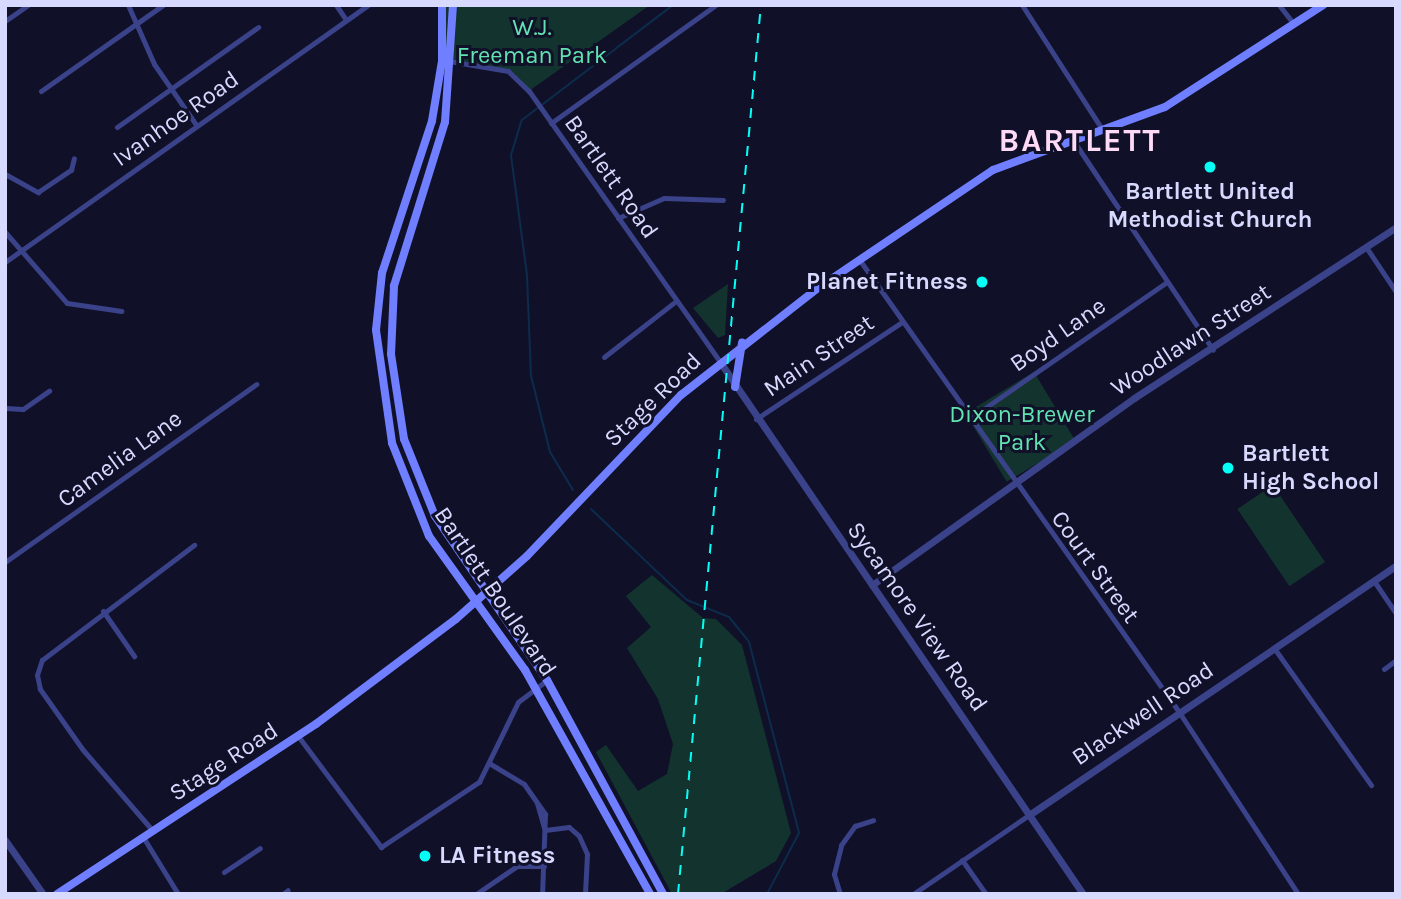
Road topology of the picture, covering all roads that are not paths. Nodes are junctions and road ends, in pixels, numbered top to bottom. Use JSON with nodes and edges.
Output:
{"nodes":[{"id":1,"x":28,"y":5,"type":"edge"},
{"id":2,"x":128,"y":5,"type":"edge"},
{"id":3,"x":163,"y":5,"type":"edge"},
{"id":4,"x":336,"y":5,"type":"edge"},
{"id":5,"x":368,"y":5,"type":"edge"},
{"id":6,"x":442,"y":5,"type":"edge"},
{"id":7,"x":453,"y":5,"type":"edge"},
{"id":8,"x":716,"y":5,"type":"edge"},
{"id":9,"x":1022,"y":5,"type":"edge"},
{"id":10,"x":1279,"y":5,"type":"edge"},
{"id":11,"x":1323,"y":5,"type":"edge"},
{"id":12,"x":346,"y":20,"type":"junction"},
{"id":13,"x":5,"y":21,"type":"edge"},
{"id":14,"x":136,"y":24,"type":"junction"},
{"id":15,"x":1294,"y":24,"type":"junction"},
{"id":16,"x":257,"y":27,"type":"dead end"},
{"id":17,"x":442,"y":61,"type":"junction"},
{"id":18,"x":454,"y":61,"type":"junction"},
{"id":19,"x":170,"y":90,"type":"junction"},
{"id":20,"x":41,"y":91,"type":"dead end"},
{"id":21,"x":432,"y":121,"type":"junction"},
{"id":22,"x":445,"y":122,"type":"junction"},
{"id":23,"x":551,"y":123,"type":"junction"},
{"id":24,"x":197,"y":126,"type":"junction"},
{"id":25,"x":117,"y":127,"type":"dead end"},
{"id":26,"x":1102,"y":129,"type":"junction"},
{"id":27,"x":1073,"y":140,"type":"junction"},
{"id":28,"x":74,"y":158,"type":"dead end"},
{"id":29,"x":5,"y":174,"type":"edge"},
{"id":30,"x":723,"y":200,"type":"dead end"},
{"id":31,"x":618,"y":218,"type":"junction"},
{"id":32,"x":398,"y":223,"type":"junction"},
{"id":33,"x":410,"y":226,"type":"junction"},
{"id":34,"x":1396,"y":227,"type":"edge"},
{"id":35,"x":5,"y":232,"type":"edge"},
{"id":36,"x":1366,"y":247,"type":"junction"},
{"id":37,"x":20,"y":251,"type":"junction"},
{"id":38,"x":5,"y":262,"type":"edge"},
{"id":39,"x":861,"y":262,"type":"junction"},
{"id":40,"x":1167,"y":282,"type":"junction"},
{"id":41,"x":1396,"y":292,"type":"edge"},
{"id":42,"x":676,"y":301,"type":"junction"},
{"id":43,"x":121,"y":311,"type":"dead end"},
{"id":44,"x":902,"y":322,"type":"junction"},
{"id":45,"x":742,"y":343,"type":"junction"},
{"id":46,"x":1213,"y":350,"type":"junction"},
{"id":47,"x":604,"y":357,"type":"dead end"},
{"id":48,"x":720,"y":362,"type":"junction"},
{"id":49,"x":256,"y":384,"type":"dead end"},
{"id":50,"x":735,"y":387,"type":"junction"},
{"id":51,"x":49,"y":391,"type":"dead end"},
{"id":52,"x":5,"y":408,"type":"edge"},
{"id":53,"x":756,"y":419,"type":"junction"},
{"id":54,"x":969,"y":419,"type":"junction"},
{"id":55,"x":1015,"y":486,"type":"junction"},
{"id":56,"x":194,"y":545,"type":"dead end"},
{"id":57,"x":5,"y":562,"type":"edge"},
{"id":58,"x":1396,"y":566,"type":"edge"},
{"id":59,"x":1374,"y":581,"type":"junction"},
{"id":60,"x":872,"y":585,"type":"junction"},
{"id":61,"x":487,"y":592,"type":"junction"},
{"id":62,"x":477,"y":601,"type":"junction"},
{"id":63,"x":103,"y":611,"type":"junction"},
{"id":64,"x":1396,"y":614,"type":"edge"},
{"id":65,"x":1274,"y":648,"type":"junction"},
{"id":66,"x":134,"y":656,"type":"dead end"},
{"id":67,"x":1396,"y":660,"type":"edge"},
{"id":68,"x":1384,"y":668,"type":"dead end"},
{"id":69,"x":547,"y":680,"type":"junction"},
{"id":70,"x":536,"y":687,"type":"junction"},
{"id":71,"x":1179,"y":712,"type":"junction"},
{"id":72,"x":298,"y":736,"type":"junction"},
{"id":73,"x":489,"y":763,"type":"junction"},
{"id":74,"x":1371,"y":785,"type":"dead end"},
{"id":75,"x":1029,"y":815,"type":"junction"},
{"id":76,"x":873,"y":820,"type":"dead end"},
{"id":77,"x":545,"y":829,"type":"junction"},
{"id":78,"x":153,"y":831,"type":"junction"},
{"id":79,"x":142,"y":837,"type":"junction"},
{"id":80,"x":5,"y":840,"type":"edge"},
{"id":81,"x":260,"y":848,"type":"dead end"},
{"id":82,"x":962,"y":860,"type":"junction"},
{"id":83,"x":544,"y":866,"type":"junction"},
{"id":84,"x":223,"y":872,"type":"dead end"},
{"id":85,"x":43,"y":894,"type":"edge"},
{"id":86,"x":57,"y":894,"type":"edge"},
{"id":87,"x":178,"y":894,"type":"edge"},
{"id":88,"x":476,"y":894,"type":"edge"},
{"id":89,"x":542,"y":894,"type":"edge"},
{"id":90,"x":585,"y":894,"type":"edge"},
{"id":91,"x":650,"y":894,"type":"edge"},
{"id":92,"x":663,"y":894,"type":"edge"},
{"id":93,"x":840,"y":894,"type":"edge"},
{"id":94,"x":912,"y":894,"type":"edge"},
{"id":95,"x":986,"y":894,"type":"edge"},
{"id":96,"x":1083,"y":894,"type":"edge"},
{"id":97,"x":1298,"y":894,"type":"edge"}],
"edges":[{"from":1,"to":13,"type":"street"},
{"from":2,"to":14,"type":"street"},
{"from":3,"to":14,"type":"street"},
{"from":4,"to":12,"type":"street"},
{"from":5,"to":12,"type":"street","name":"Ivanhoe Road"},
{"from":6,"to":17,"type":"main road","name":"Bartlett Boulevard"},
{"from":7,"to":18,"type":"main road","name":"Bartlett Boulevard"},
{"from":8,"to":23,"type":"street"},
{"from":9,"to":26,"type":"street"},
{"from":10,"to":15,"type":"street"},
{"from":11,"to":15,"type":"main road","name":"Stage Road"},
{"from":12,"to":24,"type":"street","name":"Ivanhoe Road"},
{"from":14,"to":19,"type":"street"},
{"from":14,"to":20,"type":"street"},
{"from":15,"to":26,"type":"main road","name":"Stage Road"},
{"from":16,"to":19,"type":"street"},
{"from":17,"to":18,"type":"street","name":"Bartlett Road"},
{"from":17,"to":21,"type":"main road","name":"Bartlett Boulevard"},
{"from":18,"to":22,"type":"main road","name":"Bartlett Boulevard"},
{"from":18,"to":23,"type":"street","name":"Bartlett Road"},
{"from":19,"to":24,"type":"street"},
{"from":19,"to":25,"type":"street"},
{"from":21,"to":22,"type":"main road"},
{"from":21,"to":32,"type":"main road","name":"Bartlett Boulevard"},
{"from":22,"to":33,"type":"main road","name":"Bartlett Boulevard"},
{"from":23,"to":31,"type":"street","name":"Bartlett Road"},
{"from":24,"to":37,"type":"street","name":"Ivanhoe Road"},
{"from":26,"to":27,"type":"main road","name":"Stage Road"},
{"from":27,"to":39,"type":"main road","name":"Stage Road"},
{"from":27,"to":40,"type":"street"},
{"from":28,"to":29,"type":"street"},
{"from":30,"to":31,"type":"street"},
{"from":31,"to":42,"type":"street","name":"Bartlett Road"},
{"from":32,"to":33,"type":"main road"},
{"from":32,"to":62,"type":"main road","name":"Bartlett Boulevard"},
{"from":33,"to":61,"type":"main road","name":"Bartlett Boulevard"},
{"from":34,"to":36,"type":"street","name":"Woodlawn Street"},
{"from":35,"to":37,"type":"street"},
{"from":36,"to":41,"type":"street"},
{"from":36,"to":46,"type":"street","name":"Woodlawn Street"},
{"from":37,"to":38,"type":"street","name":"Ivanhoe Road"},
{"from":37,"to":43,"type":"street"},
{"from":39,"to":44,"type":"street","name":"Court Street"},
{"from":39,"to":45,"type":"main road","name":"Stage Road"},
{"from":40,"to":46,"type":"street"},
{"from":40,"to":54,"type":"street","name":"Boyd Lane"},
{"from":42,"to":47,"type":"street"},
{"from":42,"to":48,"type":"street","name":"Bartlett Road"},
{"from":44,"to":53,"type":"street","name":"Main Street"},
{"from":44,"to":54,"type":"street","name":"Court Street"},
{"from":45,"to":48,"type":"main road","name":"Stage Road"},
{"from":45,"to":50,"type":"main road"},
{"from":46,"to":55,"type":"street","name":"Woodlawn Street"},
{"from":48,"to":50,"type":"street","name":"Sycamore View Road"},
{"from":48,"to":61,"type":"main road","name":"Stage Road"},
{"from":49,"to":57,"type":"street","name":"Camelia Lane"},
{"from":50,"to":53,"type":"street","name":"Sycamore View Road"},
{"from":51,"to":52,"type":"street"},
{"from":53,"to":60,"type":"street","name":"Sycamore View Road"},
{"from":54,"to":55,"type":"street","name":"Court Street"},
{"from":55,"to":60,"type":"street","name":"Woodlawn Street"},
{"from":55,"to":71,"type":"street","name":"Court Street"},
{"from":56,"to":63,"type":"street"},
{"from":58,"to":59,"type":"street","name":"Blackwell Road"},
{"from":59,"to":64,"type":"street"},
{"from":59,"to":65,"type":"street","name":"Blackwell Road"},
{"from":60,"to":75,"type":"street","name":"Sycamore View Road"},
{"from":61,"to":62,"type":"main road","name":"Stage Road"},
{"from":61,"to":69,"type":"main road","name":"Bartlett Boulevard"},
{"from":62,"to":70,"type":"main road","name":"Bartlett Boulevard"},
{"from":62,"to":72,"type":"main road","name":"Stage Road"},
{"from":63,"to":66,"type":"street"},
{"from":63,"to":78,"type":"street"},
{"from":65,"to":71,"type":"street","name":"Blackwell Road"},
{"from":65,"to":74,"type":"street"},
{"from":67,"to":68,"type":"street"},
{"from":69,"to":70,"type":"street"},
{"from":69,"to":92,"type":"main road","name":"Bartlett Boulevard"},
{"from":70,"to":73,"type":"street"},
{"from":70,"to":91,"type":"main road","name":"Bartlett Boulevard"},
{"from":71,"to":75,"type":"street","name":"Blackwell Road"},
{"from":71,"to":97,"type":"street","name":"Court Street"},
{"from":72,"to":73,"type":"street"},
{"from":72,"to":78,"type":"main road","name":"Stage Road"},
{"from":73,"to":77,"type":"street"},
{"from":75,"to":82,"type":"street","name":"Blackwell Road"},
{"from":75,"to":96,"type":"street","name":"Sycamore View Road"},
{"from":76,"to":93,"type":"street"},
{"from":77,"to":83,"type":"street"},
{"from":77,"to":90,"type":"street"},
{"from":78,"to":79,"type":"main road","name":"Stage Road"},
{"from":79,"to":86,"type":"main road","name":"Stage Road"},
{"from":79,"to":87,"type":"street"},
{"from":80,"to":85,"type":"street"},
{"from":81,"to":84,"type":"street"},
{"from":82,"to":94,"type":"street","name":"Blackwell Road"},
{"from":82,"to":95,"type":"street"},
{"from":83,"to":88,"type":"street"},
{"from":83,"to":89,"type":"street"}]}
